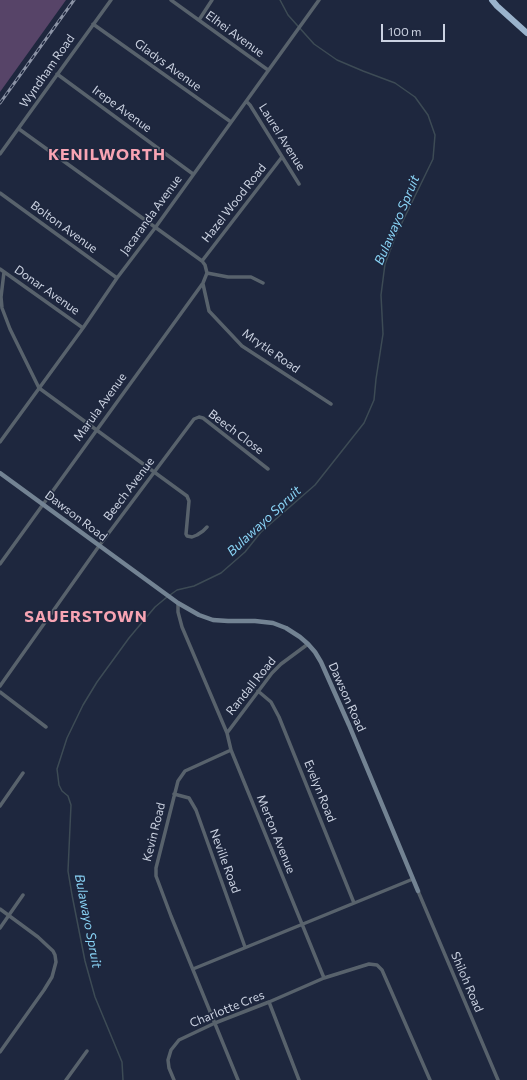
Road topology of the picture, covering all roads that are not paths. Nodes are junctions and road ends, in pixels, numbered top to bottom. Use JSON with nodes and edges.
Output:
{"nodes":[{"id":1,"x":111,"y":0,"type":"edge"},
{"id":2,"x":171,"y":0,"type":"edge"},
{"id":3,"x":212,"y":0,"type":"edge"},
{"id":4,"x":319,"y":0,"type":"edge"},
{"id":5,"x":492,"y":0,"type":"edge"},
{"id":6,"x":199,"y":20,"type":"junction"},
{"id":7,"x":93,"y":24,"type":"junction"},
{"id":8,"x":527,"y":33,"type":"edge"},
{"id":9,"x":268,"y":70,"type":"junction"},
{"id":10,"x":57,"y":74,"type":"junction"},
{"id":11,"x":247,"y":102,"type":"junction"},
{"id":12,"x":231,"y":122,"type":"junction"},
{"id":13,"x":19,"y":129,"type":"junction"},
{"id":14,"x":0,"y":154,"type":"edge"},
{"id":15,"x":282,"y":157,"type":"junction"},
{"id":16,"x":193,"y":174,"type":"junction"},
{"id":17,"x":299,"y":184,"type":"dead end"},
{"id":18,"x":0,"y":193,"type":"edge"},
{"id":19,"x":155,"y":228,"type":"junction"},
{"id":20,"x":202,"y":261,"type":"junction"},
{"id":21,"x":2,"y":270,"type":"edge"},
{"id":22,"x":207,"y":273,"type":"junction"},
{"id":23,"x":117,"y":278,"type":"junction"},
{"id":24,"x":202,"y":283,"type":"junction"},
{"id":25,"x":263,"y":283,"type":"dead end"},
{"id":26,"x":83,"y":328,"type":"junction"},
{"id":27,"x":39,"y":388,"type":"junction"},
{"id":28,"x":331,"y":404,"type":"dead end"},
{"id":29,"x":191,"y":423,"type":"joint"},
{"id":30,"x":96,"y":430,"type":"junction"},
{"id":31,"x":0,"y":442,"type":"edge"},
{"id":32,"x":268,"y":469,"type":"dead end"},
{"id":33,"x":154,"y":471,"type":"junction"},
{"id":34,"x":0,"y":473,"type":"edge"},
{"id":35,"x":43,"y":504,"type":"junction"},
{"id":36,"x":207,"y":527,"type":"dead end"},
{"id":37,"x":99,"y":546,"type":"junction"},
{"id":38,"x":0,"y":564,"type":"edge"},
{"id":39,"x":177,"y":602,"type":"junction"},
{"id":40,"x":308,"y":644,"type":"junction"},
{"id":41,"x":0,"y":686,"type":"edge"},
{"id":42,"x":258,"y":691,"type":"junction"},
{"id":43,"x":0,"y":692,"type":"edge"},
{"id":44,"x":46,"y":727,"type":"dead end"},
{"id":45,"x":227,"y":733,"type":"junction"},
{"id":46,"x":231,"y":750,"type":"junction"},
{"id":47,"x":23,"y":773,"type":"dead end"},
{"id":48,"x":174,"y":794,"type":"junction"},
{"id":49,"x":0,"y":806,"type":"edge"},
{"id":50,"x":413,"y":880,"type":"junction"},
{"id":51,"x":418,"y":891,"type":"joint"},
{"id":52,"x":23,"y":895,"type":"dead end"},
{"id":53,"x":354,"y":903,"type":"junction"},
{"id":54,"x":0,"y":909,"type":"edge"},
{"id":55,"x":9,"y":915,"type":"junction"},
{"id":56,"x":302,"y":925,"type":"junction"},
{"id":57,"x":0,"y":928,"type":"edge"},
{"id":58,"x":245,"y":947,"type":"junction"},
{"id":59,"x":193,"y":969,"type":"junction"},
{"id":60,"x":324,"y":978,"type":"junction"},
{"id":61,"x":269,"y":1002,"type":"junction"},
{"id":62,"x":215,"y":1023,"type":"junction"},
{"id":63,"x":87,"y":1051,"type":"dead end"},
{"id":64,"x":0,"y":1052,"type":"edge"},
{"id":65,"x":66,"y":1080,"type":"edge"},
{"id":66,"x":174,"y":1080,"type":"edge"},
{"id":67,"x":238,"y":1080,"type":"edge"},
{"id":68,"x":299,"y":1080,"type":"edge"},
{"id":69,"x":430,"y":1080,"type":"edge"},
{"id":70,"x":498,"y":1080,"type":"edge"}],
"edges":[{"from":1,"to":7,"type":"street","name":"Wyndham Road"},
{"from":2,"to":6,"type":"street","name":"Elhei Avenue"},
{"from":3,"to":6,"type":"street"},
{"from":4,"to":9,"type":"street","name":"Jacaranda Avenue"},
{"from":5,"to":8,"type":"highway"},
{"from":6,"to":9,"type":"street","name":"Elhei Avenue"},
{"from":7,"to":10,"type":"street","name":"Wyndham Road"},
{"from":7,"to":12,"type":"street","name":"Gladys Avenue"},
{"from":9,"to":11,"type":"street","name":"Jacaranda Avenue"},
{"from":10,"to":13,"type":"street","name":"Wyndham Road"},
{"from":10,"to":16,"type":"street","name":"Irepe Avenue"},
{"from":11,"to":12,"type":"street","name":"Jacaranda Avenue"},
{"from":11,"to":15,"type":"street","name":"Laurel Avenue"},
{"from":12,"to":16,"type":"street","name":"Jacaranda Avenue"},
{"from":13,"to":14,"type":"street","name":"Wyndham Road"},
{"from":13,"to":19,"type":"street"},
{"from":15,"to":17,"type":"street","name":"Laurel Avenue"},
{"from":15,"to":20,"type":"street","name":"Hazel Wood Road"},
{"from":16,"to":19,"type":"street","name":"Jacaranda Avenue"},
{"from":18,"to":23,"type":"street","name":"Bolton Avenue"},
{"from":19,"to":20,"type":"street"},
{"from":19,"to":23,"type":"street","name":"Jacaranda Avenue"},
{"from":20,"to":22,"type":"street"},
{"from":21,"to":26,"type":"street","name":"Donar Avenue"},
{"from":21,"to":27,"type":"street"},
{"from":22,"to":24,"type":"street","name":"Marula Avenue"},
{"from":22,"to":25,"type":"street"},
{"from":23,"to":26,"type":"street","name":"Jacaranda Avenue"},
{"from":24,"to":28,"type":"street","name":"Mrytle Road"},
{"from":24,"to":30,"type":"street","name":"Marula Avenue"},
{"from":26,"to":27,"type":"street","name":"Jacaranda Avenue"},
{"from":27,"to":30,"type":"street"},
{"from":27,"to":31,"type":"street","name":"Jacaranda Avenue"},
{"from":29,"to":32,"type":"street","name":"Beech Close"},
{"from":29,"to":33,"type":"street","name":"Beech Avenue"},
{"from":30,"to":33,"type":"street"},
{"from":30,"to":35,"type":"street","name":"Marula Avenue"},
{"from":33,"to":36,"type":"street"},
{"from":33,"to":37,"type":"street","name":"Beech Avenue"},
{"from":34,"to":35,"type":"street","name":"Dawson Road"},
{"from":35,"to":37,"type":"street","name":"Dawson Road"},
{"from":35,"to":38,"type":"street","name":"Marula Avenue"},
{"from":37,"to":39,"type":"street","name":"Dawson Road"},
{"from":37,"to":41,"type":"street","name":"Beech Avenue"},
{"from":39,"to":40,"type":"street","name":"Dawson Road"},
{"from":39,"to":45,"type":"street"},
{"from":40,"to":42,"type":"street","name":"Randall Road"},
{"from":40,"to":50,"type":"street","name":"Dawson Road"},
{"from":42,"to":45,"type":"street","name":"Randall Road"},
{"from":42,"to":53,"type":"street","name":"Evelyn Road"},
{"from":43,"to":44,"type":"street"},
{"from":45,"to":46,"type":"street","name":"Randall Road"},
{"from":46,"to":48,"type":"street","name":"Kevin Road"},
{"from":46,"to":56,"type":"street","name":"Merton Avenue"},
{"from":47,"to":49,"type":"street"},
{"from":48,"to":58,"type":"street","name":"Neville Road"},
{"from":48,"to":59,"type":"street","name":"Kevin Road"},
{"from":50,"to":51,"type":"street","name":"Dawson Road"},
{"from":50,"to":53,"type":"street"},
{"from":51,"to":70,"type":"street","name":"Shiloh Road"},
{"from":52,"to":55,"type":"street"},
{"from":53,"to":56,"type":"street"},
{"from":54,"to":55,"type":"street"},
{"from":55,"to":57,"type":"street"},
{"from":55,"to":64,"type":"street"},
{"from":56,"to":58,"type":"street"},
{"from":56,"to":60,"type":"street"},
{"from":58,"to":59,"type":"street"},
{"from":59,"to":62,"type":"street","name":"Kevin Road"},
{"from":60,"to":61,"type":"street","name":"Charlotte Cres"},
{"from":60,"to":69,"type":"street","name":"Charlotte Cres"},
{"from":61,"to":62,"type":"street","name":"Charlotte Cres"},
{"from":61,"to":68,"type":"street"},
{"from":62,"to":66,"type":"street","name":"Charlotte Cres"},
{"from":62,"to":67,"type":"street","name":"Kevin Road"},
{"from":63,"to":65,"type":"street"}]}
